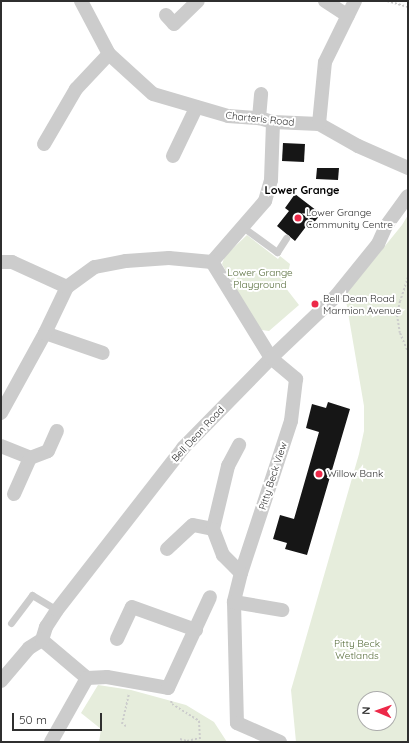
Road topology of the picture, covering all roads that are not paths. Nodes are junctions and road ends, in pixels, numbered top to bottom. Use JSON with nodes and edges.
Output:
{"nodes":[{"id":1,"x":81,"y":1,"type":"edge"},
{"id":2,"x":198,"y":1,"type":"edge"},
{"id":3,"x":326,"y":1,"type":"edge"},
{"id":4,"x":355,"y":1,"type":"edge"},
{"id":5,"x":166,"y":15,"type":"dead end"},
{"id":6,"x":348,"y":16,"type":"junction"},
{"id":7,"x":109,"y":54,"type":"junction"},
{"id":8,"x":261,"y":94,"type":"dead end"},
{"id":9,"x":196,"y":108,"type":"junction"},
{"id":10,"x":259,"y":118,"type":"junction"},
{"id":11,"x":273,"y":122,"type":"junction"},
{"id":12,"x":319,"y":124,"type":"junction"},
{"id":13,"x":44,"y":144,"type":"dead end"},
{"id":14,"x":173,"y":156,"type":"dead end"},
{"id":15,"x":408,"y":168,"type":"edge"},
{"id":16,"x":408,"y":196,"type":"edge"},
{"id":17,"x":244,"y":228,"type":"junction"},
{"id":18,"x":286,"y":238,"type":"dead end"},
{"id":19,"x":1,"y":262,"type":"edge"},
{"id":20,"x":212,"y":262,"type":"junction"},
{"id":21,"x":67,"y":287,"type":"junction"},
{"id":22,"x":45,"y":333,"type":"junction"},
{"id":23,"x":103,"y":353,"type":"dead end"},
{"id":24,"x":271,"y":358,"type":"junction"},
{"id":25,"x":2,"y":408,"type":"edge"},
{"id":26,"x":57,"y":431,"type":"dead end"},
{"id":27,"x":239,"y":445,"type":"dead end"},
{"id":28,"x":1,"y":446,"type":"edge"},
{"id":29,"x":30,"y":458,"type":"junction"},
{"id":30,"x":14,"y":494,"type":"dead end"},
{"id":31,"x":213,"y":529,"type":"junction"},
{"id":32,"x":167,"y":549,"type":"dead end"},
{"id":33,"x":241,"y":573,"type":"junction"},
{"id":34,"x":210,"y":597,"type":"dead end"},
{"id":35,"x":234,"y":602,"type":"junction"},
{"id":36,"x":57,"y":610,"type":"junction"},
{"id":37,"x":282,"y":610,"type":"dead end"},
{"id":38,"x":11,"y":623,"type":"dead end"},
{"id":39,"x":196,"y":630,"type":"junction"},
{"id":40,"x":117,"y":639,"type":"dead end"},
{"id":41,"x":42,"y":640,"type":"junction"},
{"id":42,"x":88,"y":678,"type":"junction"},
{"id":43,"x":1,"y":681,"type":"edge"},
{"id":44,"x":52,"y":742,"type":"edge"},
{"id":45,"x":280,"y":742,"type":"edge"}],
"edges":[{"from":1,"to":7,"type":"street","name":"Charteris Road"},
{"from":2,"to":5,"type":"street"},
{"from":3,"to":6,"type":"street"},
{"from":4,"to":6,"type":"street"},
{"from":6,"to":12,"type":"street"},
{"from":7,"to":9,"type":"street","name":"Charteris Road"},
{"from":7,"to":13,"type":"street"},
{"from":8,"to":10,"type":"street"},
{"from":9,"to":10,"type":"street","name":"Charteris Road"},
{"from":9,"to":14,"type":"street"},
{"from":10,"to":11,"type":"street","name":"Charteris Road"},
{"from":11,"to":12,"type":"street","name":"Charteris Road"},
{"from":11,"to":17,"type":"street"},
{"from":12,"to":15,"type":"street","name":"Charteris Road"},
{"from":16,"to":24,"type":"street","name":"Bell Dean Road"},
{"from":17,"to":18,"type":"lane"},
{"from":17,"to":20,"type":"street"},
{"from":19,"to":21,"type":"street"},
{"from":20,"to":21,"type":"street"},
{"from":20,"to":24,"type":"street"},
{"from":21,"to":22,"type":"street"},
{"from":22,"to":23,"type":"street"},
{"from":22,"to":25,"type":"street"},
{"from":24,"to":33,"type":"street","name":"Pitty Beck View"},
{"from":24,"to":36,"type":"street","name":"Bell Dean Road"},
{"from":26,"to":29,"type":"street"},
{"from":27,"to":31,"type":"street"},
{"from":28,"to":29,"type":"street"},
{"from":29,"to":30,"type":"street"},
{"from":31,"to":32,"type":"street"},
{"from":31,"to":33,"type":"street"},
{"from":33,"to":35,"type":"street","name":"Pitty Beck View"},
{"from":34,"to":39,"type":"street"},
{"from":35,"to":37,"type":"street"},
{"from":35,"to":45,"type":"street","name":"Pitty Beck View"},
{"from":36,"to":38,"type":"lane"},
{"from":36,"to":41,"type":"street","name":"Bell Dean Road"},
{"from":39,"to":40,"type":"street"},
{"from":39,"to":42,"type":"street"},
{"from":41,"to":42,"type":"street"},
{"from":41,"to":43,"type":"street"},
{"from":42,"to":44,"type":"street"}]}
